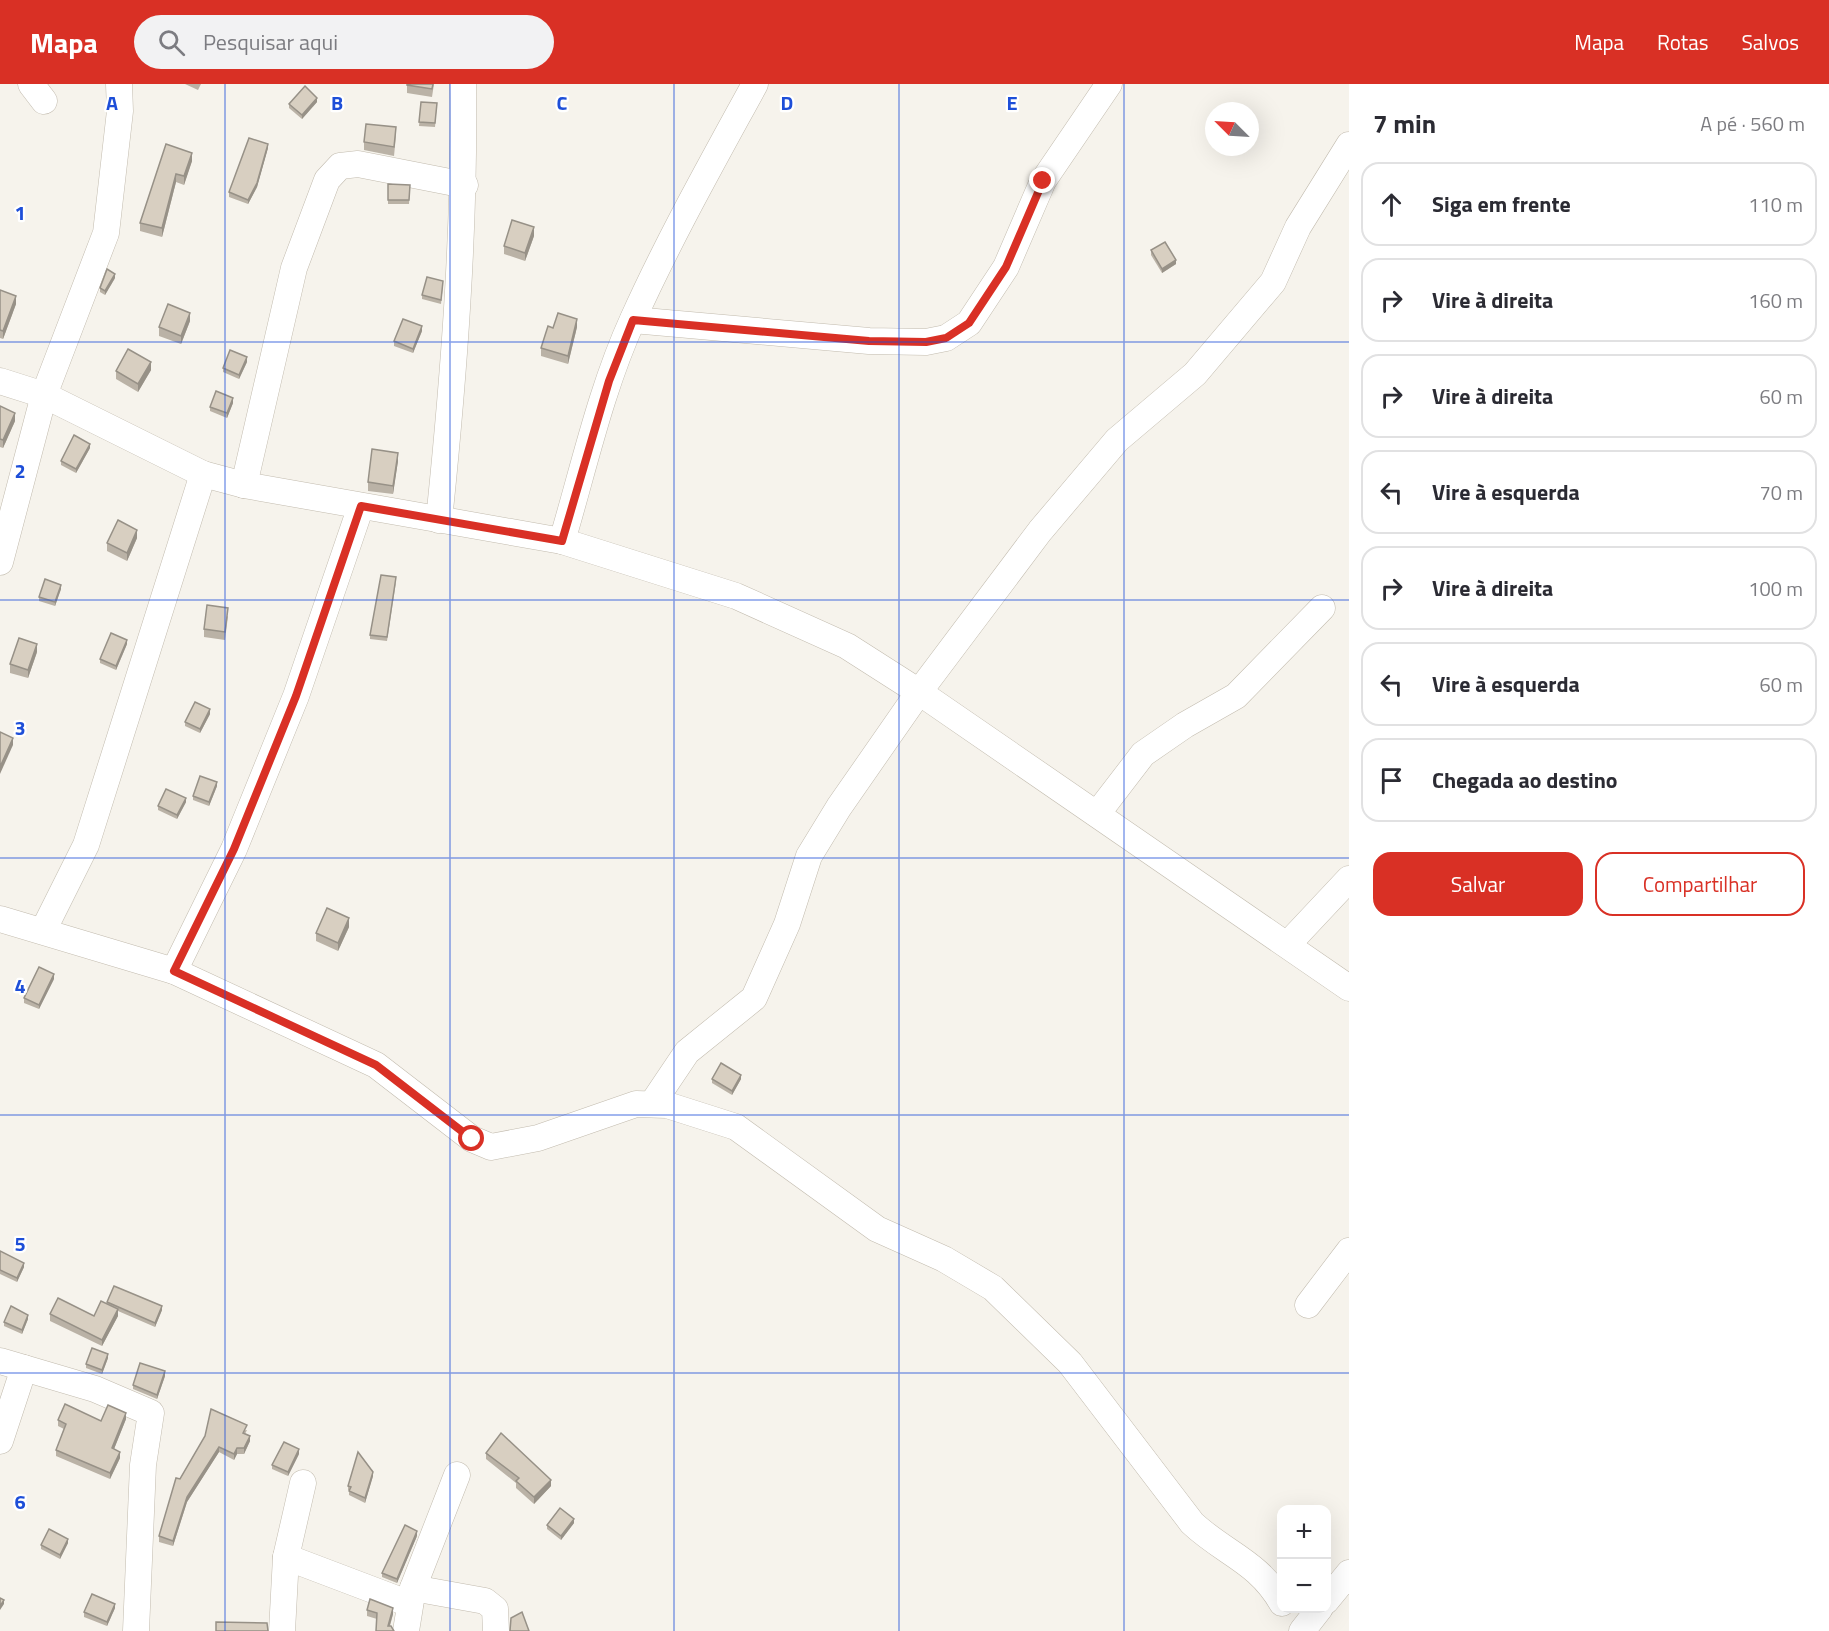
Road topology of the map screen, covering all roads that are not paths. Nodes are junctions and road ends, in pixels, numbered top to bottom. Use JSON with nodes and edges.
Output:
{"nodes":[{"id":1,"x":119,"y":84,"type":"edge"},
{"id":2,"x":463,"y":84,"type":"edge"},
{"id":3,"x":755,"y":84,"type":"edge"},
{"id":4,"x":1109,"y":84,"type":"edge"},
{"id":5,"x":1349,"y":145,"type":"edge"},
{"id":6,"x":465,"y":185,"type":"junction"},
{"id":7,"x":633,"y":320,"type":"junction"},
{"id":8,"x":0,"y":381,"type":"edge"},
{"id":9,"x":44,"y":395,"type":"junction"},
{"id":10,"x":203,"y":474,"type":"junction"},
{"id":11,"x":244,"y":485,"type":"junction"},
{"id":12,"x":361,"y":506,"type":"junction"},
{"id":13,"x":439,"y":520,"type":"junction"},
{"id":14,"x":562,"y":541,"type":"junction"},
{"id":15,"x":0,"y":562,"type":"edge"},
{"id":16,"x":1322,"y":608,"type":"dead end"},
{"id":17,"x":919,"y":692,"type":"junction"},
{"id":18,"x":1097,"y":814,"type":"junction"},
{"id":19,"x":1349,"y":879,"type":"edge"},
{"id":20,"x":0,"y":919,"type":"edge"},
{"id":21,"x":44,"y":932,"type":"junction"},
{"id":22,"x":1288,"y":944,"type":"junction"},
{"id":23,"x":174,"y":971,"type":"junction"},
{"id":24,"x":1349,"y":988,"type":"edge"},
{"id":25,"x":652,"y":1104,"type":"junction"},
{"id":26,"x":1349,"y":1251,"type":"edge"},
{"id":27,"x":1308,"y":1305,"type":"dead end"},
{"id":28,"x":0,"y":1361,"type":"edge"},
{"id":29,"x":24,"y":1368,"type":"junction"},
{"id":30,"x":0,"y":1441,"type":"edge"},
{"id":31,"x":457,"y":1475,"type":"dead end"},
{"id":32,"x":303,"y":1484,"type":"dead end"},
{"id":33,"x":286,"y":1557,"type":"junction"},
{"id":34,"x":1349,"y":1573,"type":"edge"},
{"id":35,"x":1331,"y":1595,"type":"edge"},
{"id":36,"x":412,"y":1596,"type":"junction"},
{"id":37,"x":1277,"y":1597,"type":"edge"},
{"id":38,"x":1286,"y":1613,"type":"edge"},
{"id":39,"x":1316,"y":1613,"type":"edge"},
{"id":40,"x":136,"y":1631,"type":"edge"},
{"id":41,"x":282,"y":1631,"type":"edge"},
{"id":42,"x":406,"y":1631,"type":"edge"},
{"id":43,"x":495,"y":1631,"type":"edge"},
{"id":44,"x":1294,"y":1631,"type":"edge"},
{"id":45,"x":1302,"y":1631,"type":"edge"}],
"edges":[{"from":1,"to":9,"type":"street"},
{"from":2,"to":6,"type":"street"},
{"from":3,"to":7,"type":"street"},
{"from":4,"to":7,"type":"street"},
{"from":5,"to":17,"type":"street"},
{"from":6,"to":11,"type":"street"},
{"from":6,"to":13,"type":"street"},
{"from":7,"to":14,"type":"street"},
{"from":8,"to":9,"type":"street"},
{"from":9,"to":10,"type":"street"},
{"from":9,"to":15,"type":"street"},
{"from":10,"to":11,"type":"street"},
{"from":10,"to":21,"type":"street"},
{"from":11,"to":12,"type":"street"},
{"from":12,"to":13,"type":"street"},
{"from":12,"to":23,"type":"street"},
{"from":13,"to":14,"type":"street"},
{"from":14,"to":17,"type":"street"},
{"from":16,"to":18,"type":"street"},
{"from":17,"to":18,"type":"street"},
{"from":17,"to":25,"type":"street"},
{"from":18,"to":22,"type":"street"},
{"from":19,"to":22,"type":"street"},
{"from":20,"to":21,"type":"street"},
{"from":21,"to":23,"type":"street"},
{"from":22,"to":24,"type":"street"},
{"from":23,"to":25,"type":"street"},
{"from":25,"to":37,"type":"street"},
{"from":26,"to":27,"type":"street"},
{"from":28,"to":29,"type":"street"},
{"from":29,"to":30,"type":"street"},
{"from":29,"to":40,"type":"street"},
{"from":31,"to":36,"type":"street"},
{"from":32,"to":33,"type":"street"},
{"from":33,"to":36,"type":"street"},
{"from":33,"to":41,"type":"street"},
{"from":34,"to":35,"type":"street"},
{"from":36,"to":42,"type":"street"},
{"from":36,"to":43,"type":"street"},
{"from":38,"to":44,"type":"street"},
{"from":39,"to":45,"type":"street"}]}
